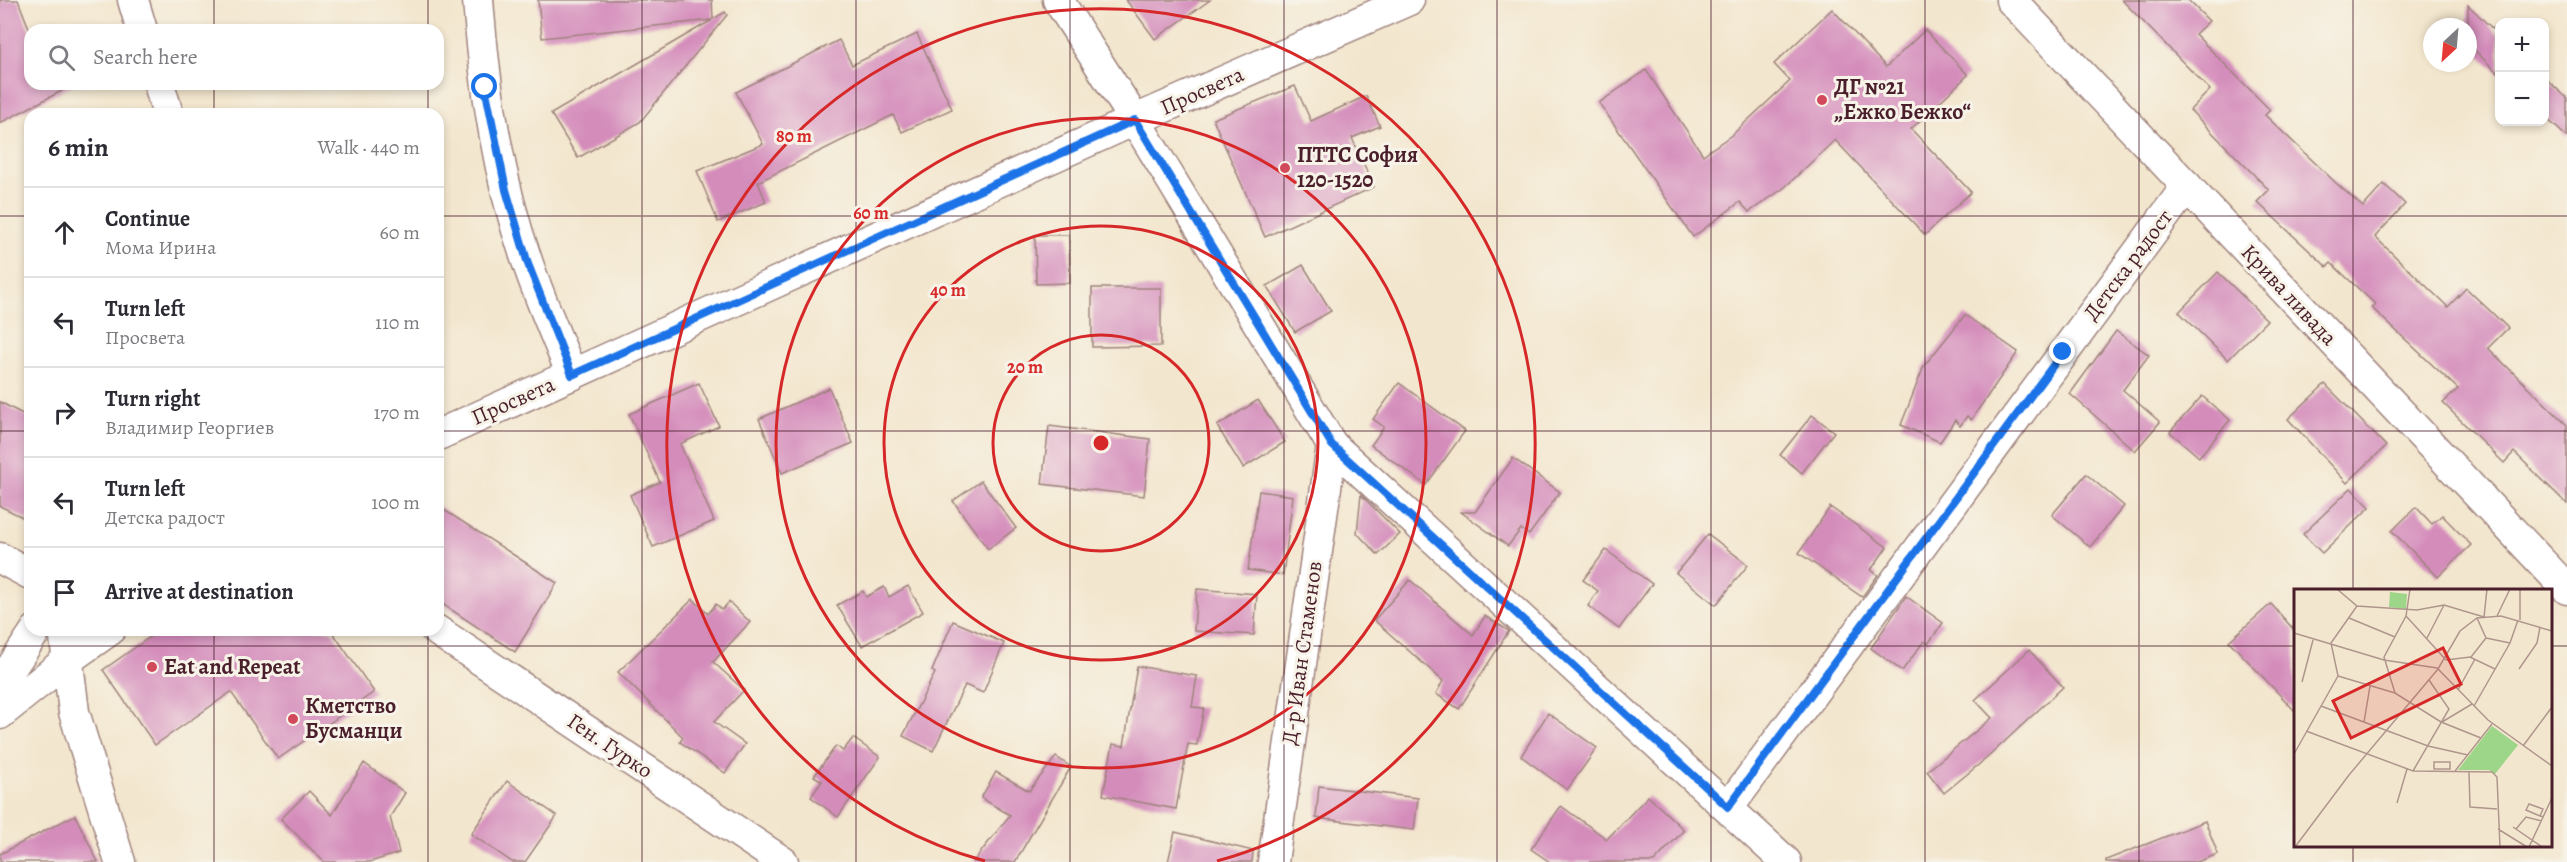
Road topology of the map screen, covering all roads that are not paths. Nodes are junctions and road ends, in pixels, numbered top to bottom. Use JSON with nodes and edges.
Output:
{"nodes":[{"id":1,"x":132,"y":0,"type":"edge"},
{"id":2,"x":478,"y":0,"type":"edge"},
{"id":3,"x":1058,"y":0,"type":"edge"},
{"id":4,"x":1409,"y":0,"type":"edge"},
{"id":5,"x":2011,"y":0,"type":"edge"},
{"id":6,"x":140,"y":24,"type":"edge"},
{"id":7,"x":161,"y":90,"type":"edge"},
{"id":8,"x":166,"y":108,"type":"edge"},
{"id":9,"x":1135,"y":120,"type":"junction"},
{"id":10,"x":2187,"y":186,"type":"junction"},
{"id":11,"x":572,"y":375,"type":"junction"},
{"id":12,"x":444,"y":432,"type":"edge"},
{"id":13,"x":1332,"y":445,"type":"junction"},
{"id":14,"x":0,"y":558,"type":"edge"},
{"id":15,"x":24,"y":571,"type":"edge"},
{"id":16,"x":2567,"y":589,"type":"edge"},
{"id":17,"x":444,"y":635,"type":"edge"},
{"id":18,"x":32,"y":636,"type":"edge"},
{"id":19,"x":64,"y":636,"type":"edge"},
{"id":20,"x":101,"y":636,"type":"edge"},
{"id":21,"x":66,"y":661,"type":"junction"},
{"id":22,"x":0,"y":686,"type":"edge"},
{"id":23,"x":0,"y":714,"type":"edge"},
{"id":24,"x":1728,"y":807,"type":"junction"},
{"id":25,"x":120,"y":862,"type":"edge"},
{"id":26,"x":783,"y":862,"type":"edge"},
{"id":27,"x":1273,"y":862,"type":"edge"},
{"id":28,"x":1786,"y":862,"type":"edge"}],
"edges":[{"from":1,"to":6,"type":"street"},
{"from":2,"to":11,"type":"street"},
{"from":3,"to":9,"type":"street"},
{"from":4,"to":9,"type":"street","name":"Просвета"},
{"from":5,"to":10,"type":"street","name":"Крива ливада"},
{"from":7,"to":8,"type":"street"},
{"from":9,"to":11,"type":"street","name":"Просвета"},
{"from":9,"to":13,"type":"street"},
{"from":10,"to":16,"type":"street","name":"Крива ливада"},
{"from":10,"to":24,"type":"street","name":"Детска радост"},
{"from":11,"to":12,"type":"street","name":"Просвета"},
{"from":13,"to":24,"type":"street"},
{"from":13,"to":27,"type":"street","name":"Д-р Иван Стаменов"},
{"from":14,"to":15,"type":"street"},
{"from":17,"to":26,"type":"street","name":"Ген. Гурко"},
{"from":18,"to":22,"type":"street"},
{"from":19,"to":21,"type":"street"},
{"from":20,"to":21,"type":"street"},
{"from":21,"to":23,"type":"street"},
{"from":21,"to":25,"type":"street"},
{"from":24,"to":28,"type":"street"}]}
